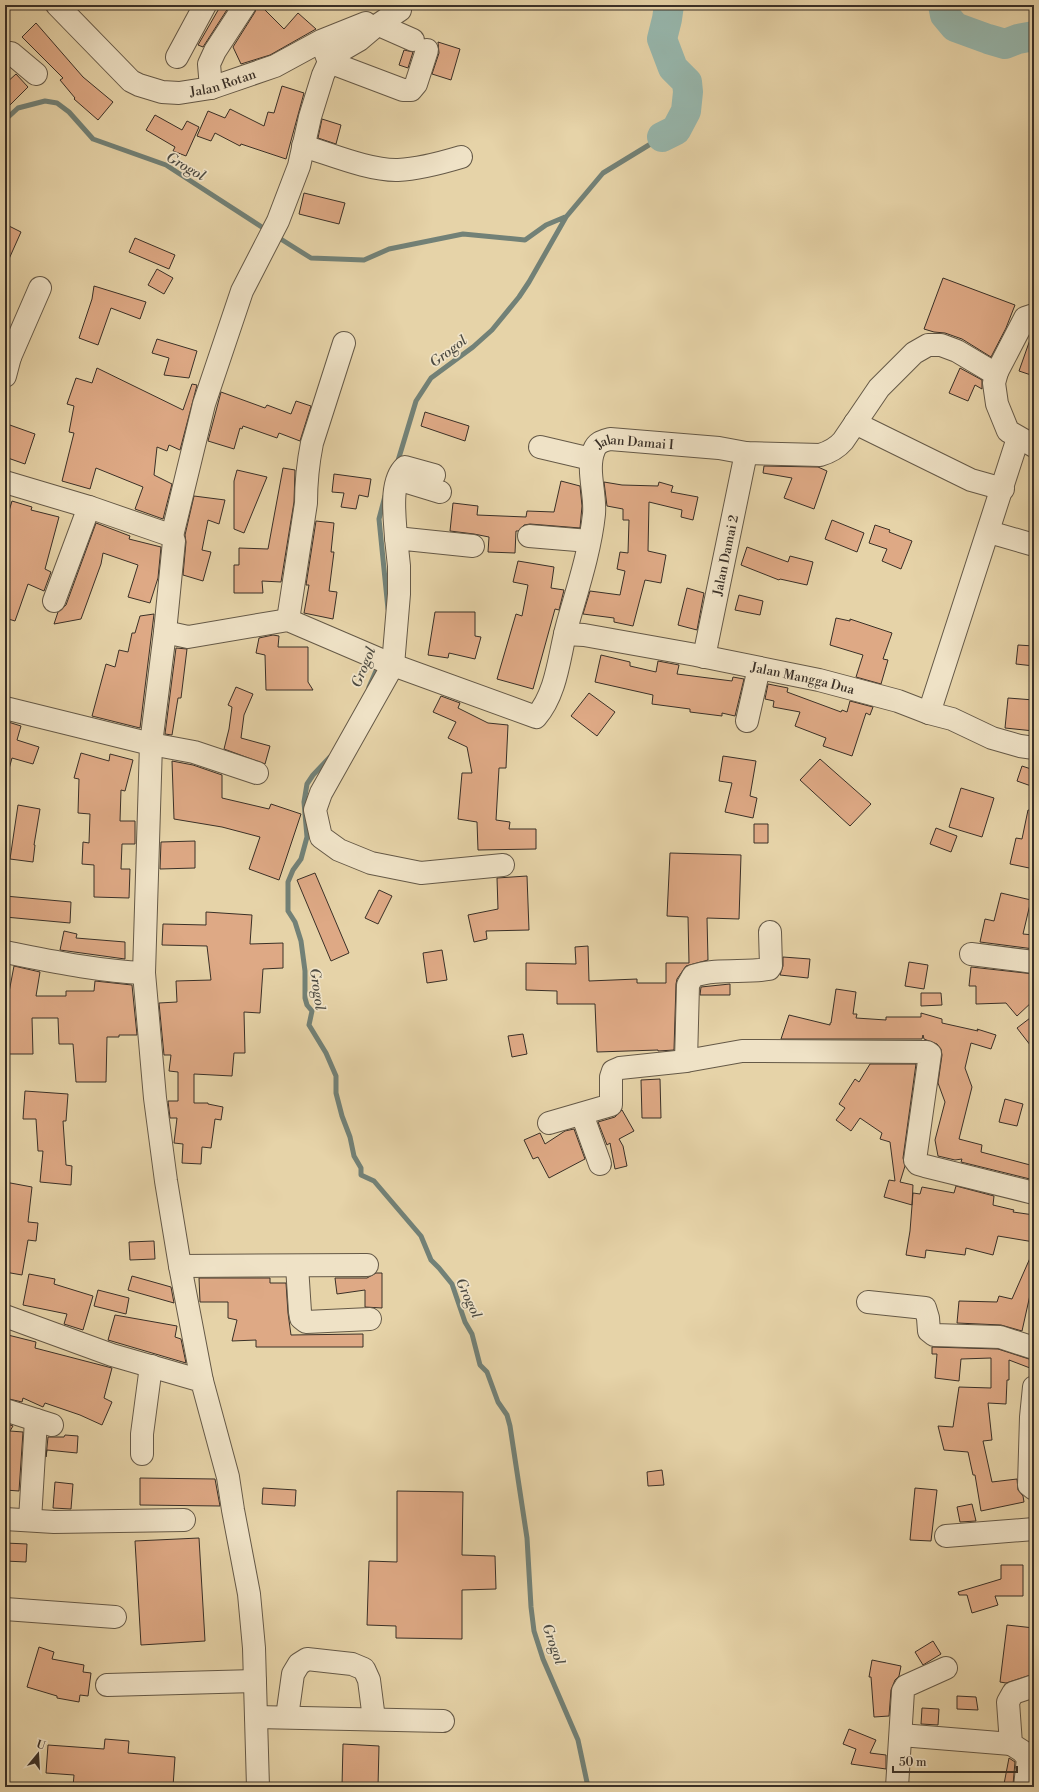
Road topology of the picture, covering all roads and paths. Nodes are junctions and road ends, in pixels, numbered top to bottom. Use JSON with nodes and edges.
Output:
{"nodes":[{"id":1,"x":57,"y":5,"type":"edge"},
{"id":2,"x":205,"y":5,"type":"edge"},
{"id":3,"x":245,"y":5,"type":"edge"},
{"id":4,"x":399,"y":7,"type":"edge"},
{"id":5,"x":379,"y":25,"type":"junction"},
{"id":6,"x":321,"y":41,"type":"junction"},
{"id":7,"x":7,"y":53,"type":"edge"},
{"id":8,"x":177,"y":57,"type":"dead end"},
{"id":9,"x":329,"y":62,"type":"junction"},
{"id":10,"x":36,"y":74,"type":"dead end"},
{"id":11,"x":211,"y":88,"type":"junction"},
{"id":12,"x":303,"y":146,"type":"junction"},
{"id":13,"x":461,"y":157,"type":"dead end"},
{"id":14,"x":40,"y":288,"type":"dead end"},
{"id":15,"x":1034,"y":315,"type":"edge"},
{"id":16,"x":344,"y":343,"type":"dead end"},
{"id":17,"x":7,"y":363,"type":"edge"},
{"id":18,"x":997,"y":372,"type":"junction"},
{"id":19,"x":855,"y":423,"type":"junction"},
{"id":20,"x":1026,"y":442,"type":"edge"},
{"id":21,"x":540,"y":447,"type":"dead end"},
{"id":22,"x":746,"y":453,"type":"junction"},
{"id":23,"x":591,"y":459,"type":"junction"},
{"id":24,"x":5,"y":482,"type":"edge"},
{"id":25,"x":437,"y":483,"type":"dead end"},
{"id":26,"x":1003,"y":489,"type":"junction"},
{"id":27,"x":89,"y":507,"type":"junction"},
{"id":28,"x":989,"y":532,"type":"junction"},
{"id":29,"x":172,"y":536,"type":"junction"},
{"id":30,"x":529,"y":536,"type":"dead end"},
{"id":31,"x":396,"y":538,"type":"junction"},
{"id":32,"x":1034,"y":545,"type":"edge"},
{"id":33,"x":473,"y":546,"type":"dead end"},
{"id":34,"x":588,"y":549,"type":"junction"},
{"id":35,"x":54,"y":601,"type":"dead end"},
{"id":36,"x":288,"y":620,"type":"junction"},
{"id":37,"x":165,"y":632,"type":"junction"},
{"id":38,"x":565,"y":634,"type":"junction"},
{"id":39,"x":704,"y":657,"type":"junction"},
{"id":40,"x":383,"y":660,"type":"junction"},
{"id":41,"x":759,"y":668,"type":"junction"},
{"id":42,"x":5,"y":708,"type":"edge"},
{"id":43,"x":929,"y":713,"type":"junction"},
{"id":44,"x":747,"y":721,"type":"dead end"},
{"id":45,"x":151,"y":744,"type":"junction"},
{"id":46,"x":1034,"y":748,"type":"edge"},
{"id":47,"x":257,"y":773,"type":"dead end"},
{"id":48,"x":503,"y":865,"type":"dead end"},
{"id":49,"x":770,"y":932,"type":"dead end"},
{"id":50,"x":5,"y":952,"type":"edge"},
{"id":51,"x":970,"y":954,"type":"dead end"},
{"id":52,"x":1034,"y":962,"type":"edge"},
{"id":53,"x":144,"y":973,"type":"junction"},
{"id":54,"x":686,"y":1061,"type":"junction"},
{"id":55,"x":582,"y":1114,"type":"junction"},
{"id":56,"x":549,"y":1123,"type":"dead end"},
{"id":57,"x":600,"y":1164,"type":"dead end"},
{"id":58,"x":1034,"y":1193,"type":"edge"},
{"id":59,"x":367,"y":1265,"type":"dead end"},
{"id":60,"x":180,"y":1266,"type":"junction"},
{"id":61,"x":297,"y":1266,"type":"junction"},
{"id":62,"x":868,"y":1302,"type":"dead end"},
{"id":63,"x":5,"y":1316,"type":"edge"},
{"id":64,"x":370,"y":1319,"type":"dead end"},
{"id":65,"x":1034,"y":1348,"type":"edge"},
{"id":66,"x":151,"y":1366,"type":"junction"},
{"id":67,"x":202,"y":1381,"type":"junction"},
{"id":68,"x":1034,"y":1386,"type":"edge"},
{"id":69,"x":5,"y":1410,"type":"edge"},
{"id":70,"x":142,"y":1454,"type":"dead end"},
{"id":71,"x":1034,"y":1489,"type":"edge"},
{"id":72,"x":5,"y":1520,"type":"edge"},
{"id":73,"x":30,"y":1520,"type":"junction"},
{"id":74,"x":184,"y":1520,"type":"dead end"},
{"id":75,"x":1034,"y":1529,"type":"edge"},
{"id":76,"x":946,"y":1536,"type":"dead end"},
{"id":77,"x":5,"y":1609,"type":"edge"},
{"id":78,"x":115,"y":1617,"type":"dead end"},
{"id":79,"x":946,"y":1668,"type":"dead end"},
{"id":80,"x":255,"y":1681,"type":"junction"},
{"id":81,"x":107,"y":1685,"type":"dead end"},
{"id":82,"x":1034,"y":1686,"type":"edge"},
{"id":83,"x":256,"y":1716,"type":"junction"},
{"id":84,"x":287,"y":1717,"type":"junction"},
{"id":85,"x":374,"y":1719,"type":"junction"},
{"id":86,"x":443,"y":1721,"type":"dead end"},
{"id":87,"x":900,"y":1735,"type":"junction"},
{"id":88,"x":1011,"y":1744,"type":"junction"},
{"id":89,"x":258,"y":1787,"type":"edge"},
{"id":90,"x":897,"y":1787,"type":"edge"},
{"id":91,"x":1026,"y":1787,"type":"edge"}],
"edges":[{"from":1,"to":11,"type":"street","name":"Jalan Rotan"},
{"from":2,"to":8,"type":"street"},
{"from":3,"to":11,"type":"street"},
{"from":4,"to":5,"type":"street"},
{"from":4,"to":6,"type":"street","name":"Jalan Rotan"},
{"from":5,"to":9,"type":"street"},
{"from":5,"to":9,"type":"street"},
{"from":6,"to":9,"type":"street"},
{"from":6,"to":11,"type":"street","name":"Jalan Rotan"},
{"from":7,"to":10,"type":"street"},
{"from":9,"to":12,"type":"street"},
{"from":12,"to":13,"type":"street"},
{"from":12,"to":29,"type":"street"},
{"from":14,"to":17,"type":"street"},
{"from":15,"to":18,"type":"street"},
{"from":16,"to":36,"type":"street"},
{"from":18,"to":19,"type":"street","name":"Jalan Damai I"},
{"from":18,"to":20,"type":"street"},
{"from":19,"to":22,"type":"street","name":"Jalan Damai I"},
{"from":19,"to":26,"type":"street"},
{"from":20,"to":26,"type":"street"},
{"from":21,"to":23,"type":"street"},
{"from":22,"to":23,"type":"street","name":"Jalan Damai I"},
{"from":22,"to":39,"type":"street","name":"Jalan Damai 2"},
{"from":23,"to":34,"type":"street","name":"Jalan Damai I"},
{"from":24,"to":27,"type":"street"},
{"from":25,"to":31,"type":"street"},
{"from":26,"to":28,"type":"street"},
{"from":27,"to":29,"type":"street"},
{"from":27,"to":35,"type":"street"},
{"from":28,"to":32,"type":"street"},
{"from":28,"to":43,"type":"street"},
{"from":29,"to":37,"type":"street"},
{"from":30,"to":34,"type":"street"},
{"from":31,"to":33,"type":"street"},
{"from":31,"to":40,"type":"street"},
{"from":34,"to":38,"type":"street","name":"Jalan Damai I"},
{"from":36,"to":37,"type":"street"},
{"from":36,"to":40,"type":"street"},
{"from":37,"to":45,"type":"street"},
{"from":38,"to":39,"type":"street","name":"Jalan Mangga Dua"},
{"from":38,"to":40,"type":"street","name":"Jalan Damai I"},
{"from":39,"to":41,"type":"street","name":"Jalan Mangga Dua"},
{"from":40,"to":48,"type":"street"},
{"from":41,"to":43,"type":"street","name":"Jalan Mangga Dua"},
{"from":41,"to":44,"type":"street"},
{"from":42,"to":45,"type":"street"},
{"from":43,"to":46,"type":"street","name":"Jalan Mangga Dua"},
{"from":45,"to":47,"type":"street"},
{"from":45,"to":53,"type":"street"},
{"from":49,"to":54,"type":"street"},
{"from":50,"to":53,"type":"street"},
{"from":51,"to":52,"type":"street"},
{"from":53,"to":60,"type":"street"},
{"from":54,"to":55,"type":"street"},
{"from":54,"to":58,"type":"street"},
{"from":55,"to":56,"type":"street"},
{"from":55,"to":57,"type":"street"},
{"from":59,"to":61,"type":"street"},
{"from":60,"to":61,"type":"street"},
{"from":60,"to":67,"type":"street"},
{"from":61,"to":64,"type":"street"},
{"from":62,"to":65,"type":"street"},
{"from":63,"to":66,"type":"street"},
{"from":66,"to":67,"type":"street"},
{"from":66,"to":70,"type":"street"},
{"from":67,"to":80,"type":"street"},
{"from":68,"to":71,"type":"street"},
{"from":69,"to":73,"type":"street"},
{"from":72,"to":73,"type":"street"},
{"from":73,"to":74,"type":"street"},
{"from":75,"to":76,"type":"street"},
{"from":77,"to":78,"type":"street"},
{"from":79,"to":87,"type":"street"},
{"from":80,"to":81,"type":"street"},
{"from":80,"to":83,"type":"street"},
{"from":82,"to":88,"type":"street"},
{"from":83,"to":84,"type":"street"},
{"from":83,"to":89,"type":"street"},
{"from":84,"to":85,"type":"street"},
{"from":84,"to":85,"type":"street"},
{"from":85,"to":86,"type":"street"},
{"from":87,"to":88,"type":"street"},
{"from":87,"to":90,"type":"street"},
{"from":88,"to":91,"type":"street"}]}
